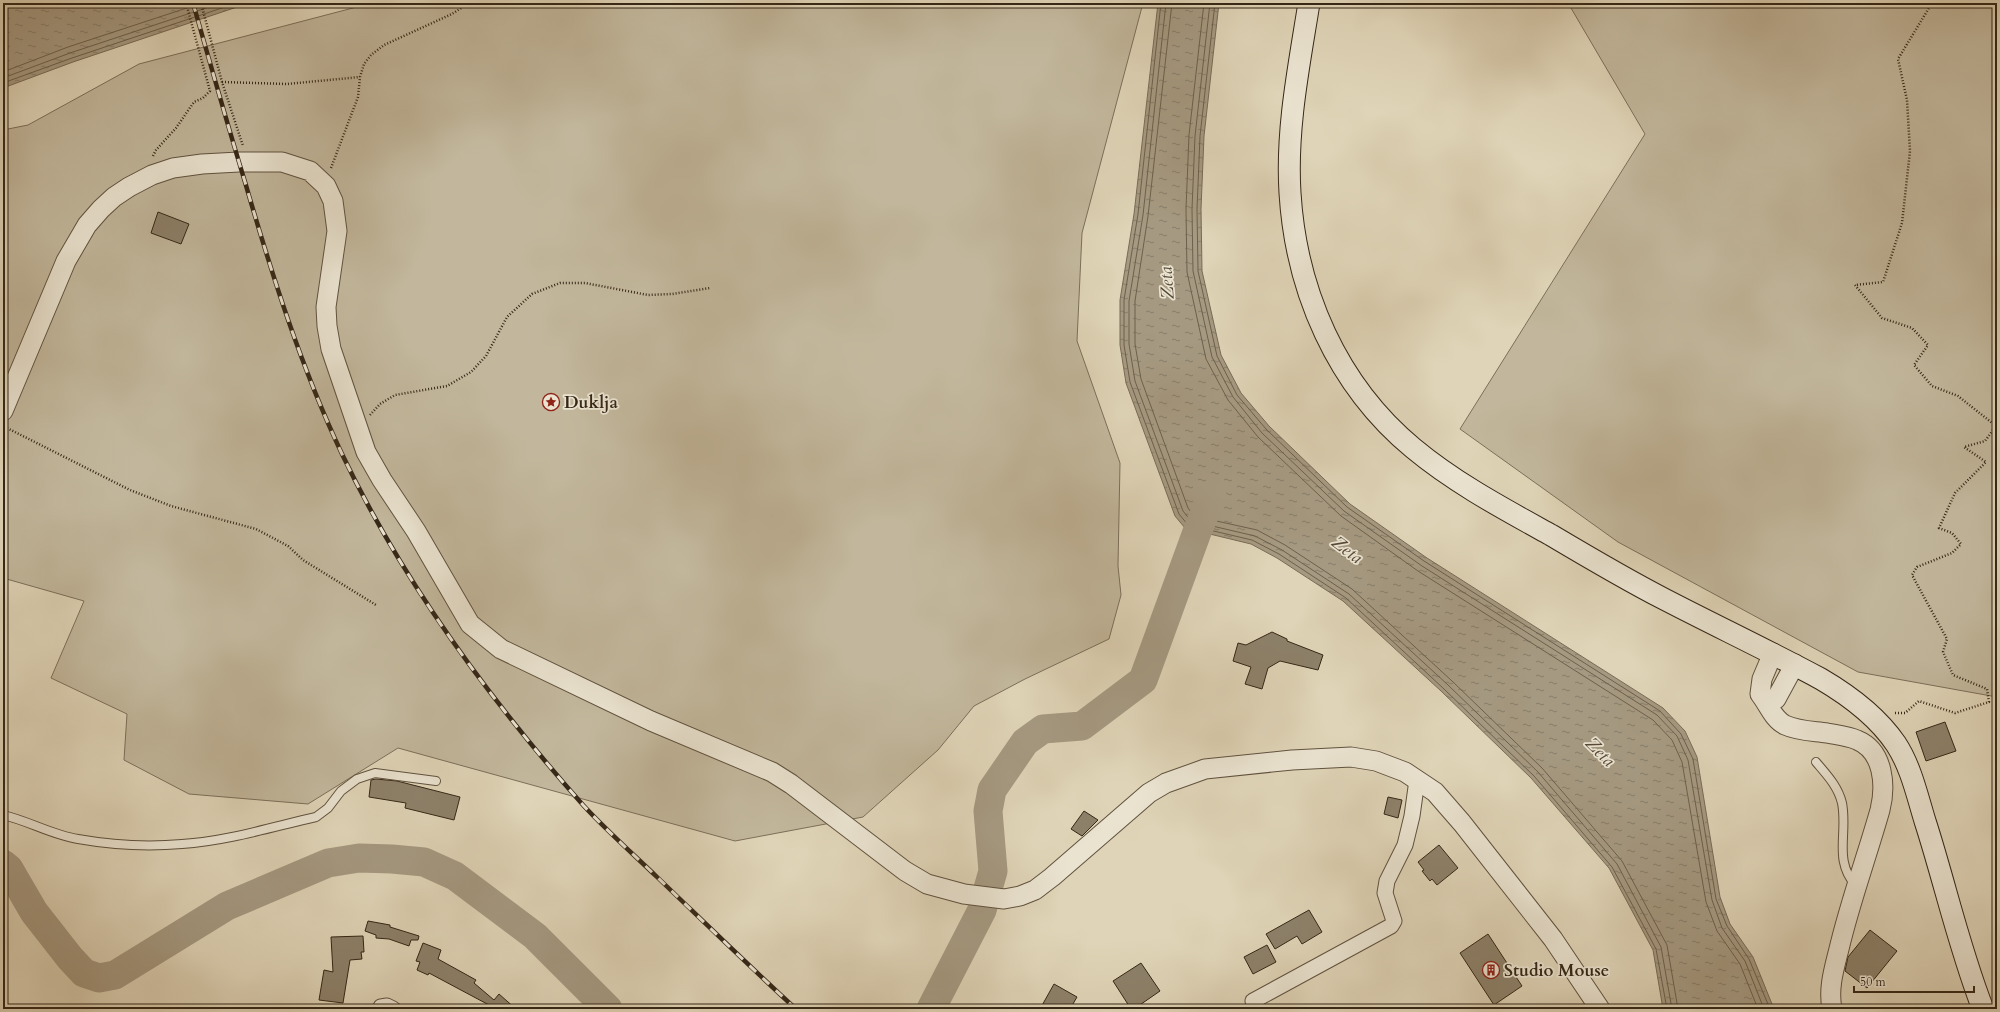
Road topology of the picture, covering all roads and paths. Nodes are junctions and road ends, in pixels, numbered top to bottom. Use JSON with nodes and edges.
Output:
{"nodes":[{"id":1,"x":186,"y":3,"type":"edge"},
{"id":2,"x":201,"y":3,"type":"edge"},
{"id":3,"x":469,"y":3,"type":"edge"},
{"id":4,"x":1309,"y":3,"type":"edge"},
{"id":5,"x":1932,"y":3,"type":"edge"},
{"id":6,"x":360,"y":77,"type":"junction"},
{"id":7,"x":222,"y":82,"type":"junction"},
{"id":8,"x":250,"y":162,"type":"junction"},
{"id":9,"x":152,"y":175,"type":"junction"},
{"id":10,"x":326,"y":186,"type":"junction"},
{"id":11,"x":710,"y":288,"type":"dead end"},
{"id":12,"x":3,"y":411,"type":"edge"},
{"id":13,"x":3,"y":426,"type":"edge"},
{"id":14,"x":358,"y":428,"type":"junction"},
{"id":15,"x":376,"y":605,"type":"dead end"},
{"id":16,"x":1770,"y":661,"type":"junction"},
{"id":17,"x":1790,"y":672,"type":"junction"},
{"id":18,"x":1768,"y":704,"type":"junction"},
{"id":19,"x":1870,"y":714,"type":"junction"},
{"id":20,"x":1816,"y":762,"type":"dead end"},
{"id":21,"x":1416,"y":780,"type":"junction"},
{"id":22,"x":436,"y":781,"type":"dead end"},
{"id":23,"x":3,"y":815,"type":"edge"},
{"id":24,"x":1856,"y":886,"type":"junction"},
{"id":25,"x":1253,"y":1001,"type":"dead end"},
{"id":26,"x":380,"y":1009,"type":"edge"},
{"id":27,"x":393,"y":1009,"type":"edge"},
{"id":28,"x":1600,"y":1009,"type":"edge"},
{"id":29,"x":1832,"y":1009,"type":"edge"},
{"id":30,"x":1983,"y":1009,"type":"edge"}],
"edges":[{"from":1,"to":9,"type":"path"},
{"from":2,"to":7,"type":"path"},
{"from":3,"to":6,"type":"path"},
{"from":4,"to":16,"type":"main road"},
{"from":5,"to":19,"type":"path"},
{"from":6,"to":7,"type":"path"},
{"from":6,"to":10,"type":"path"},
{"from":7,"to":8,"type":"path"},
{"from":8,"to":9,"type":"street"},
{"from":8,"to":10,"type":"street"},
{"from":9,"to":12,"type":"street"},
{"from":10,"to":14,"type":"street"},
{"from":11,"to":14,"type":"path"},
{"from":13,"to":15,"type":"path"},
{"from":14,"to":21,"type":"street"},
{"from":16,"to":17,"type":"main road"},
{"from":16,"to":18,"type":"street"},
{"from":17,"to":18,"type":"street"},
{"from":17,"to":19,"type":"main road"},
{"from":18,"to":24,"type":"street"},
{"from":19,"to":30,"type":"main road"},
{"from":20,"to":24,"type":"lane"},
{"from":21,"to":25,"type":"street"},
{"from":21,"to":28,"type":"street"},
{"from":22,"to":23,"type":"lane"},
{"from":24,"to":29,"type":"street"},
{"from":26,"to":27,"type":"street"}]}
